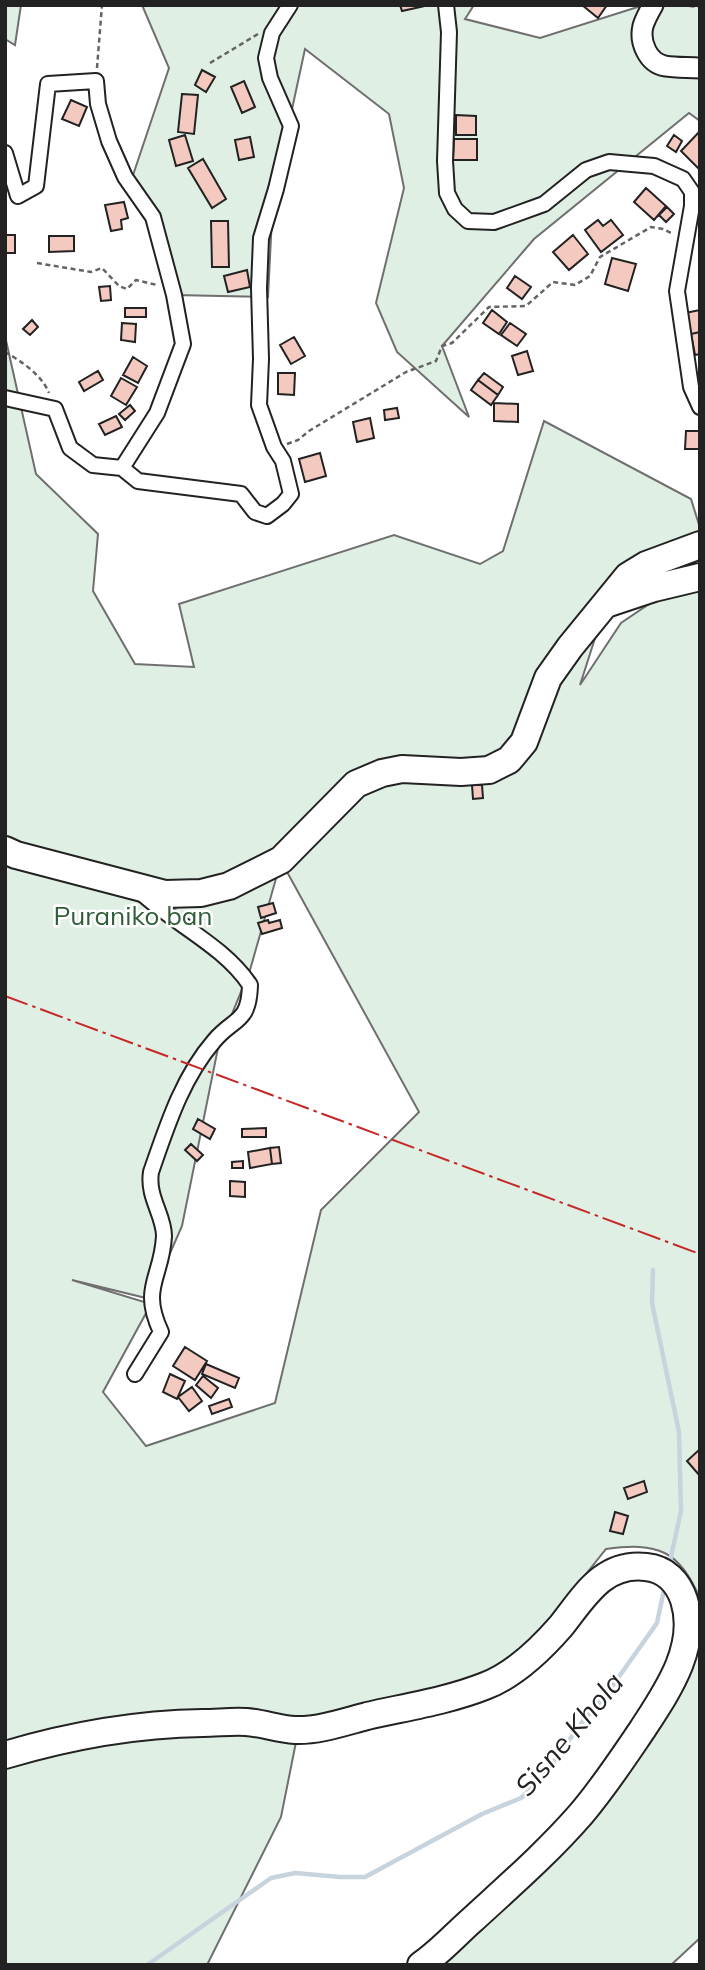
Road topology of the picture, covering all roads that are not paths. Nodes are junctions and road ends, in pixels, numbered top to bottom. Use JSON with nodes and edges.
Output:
{"nodes":[{"id":1,"x":290,"y":5,"type":"edge"},
{"id":2,"x":446,"y":5,"type":"edge"},
{"id":3,"x":653,"y":5,"type":"edge"},
{"id":4,"x":700,"y":68,"type":"edge"},
{"id":5,"x":5,"y":153,"type":"edge"},
{"id":6,"x":5,"y":398,"type":"edge"},
{"id":7,"x":700,"y":407,"type":"edge"},
{"id":8,"x":122,"y":468,"type":"junction"},
{"id":9,"x":700,"y":545,"type":"edge"},
{"id":10,"x":700,"y":577,"type":"edge"},
{"id":11,"x":606,"y":604,"type":"junction"},
{"id":12,"x":5,"y":850,"type":"edge"},
{"id":13,"x":133,"y":886,"type":"junction"},
{"id":14,"x":135,"y":1374,"type":"dead end"},
{"id":15,"x":5,"y":1755,"type":"edge"},
{"id":16,"x":421,"y":1965,"type":"edge"}],
"edges":[{"from":1,"to":8,"type":"street"},
{"from":2,"to":7,"type":"street"},
{"from":3,"to":4,"type":"street"},
{"from":5,"to":8,"type":"street"},
{"from":6,"to":8,"type":"street"},
{"from":9,"to":11,"type":"highway"},
{"from":10,"to":11,"type":"highway"},
{"from":11,"to":13,"type":"highway"},
{"from":12,"to":13,"type":"highway"},
{"from":13,"to":14,"type":"street"},
{"from":15,"to":16,"type":"highway"}]}
